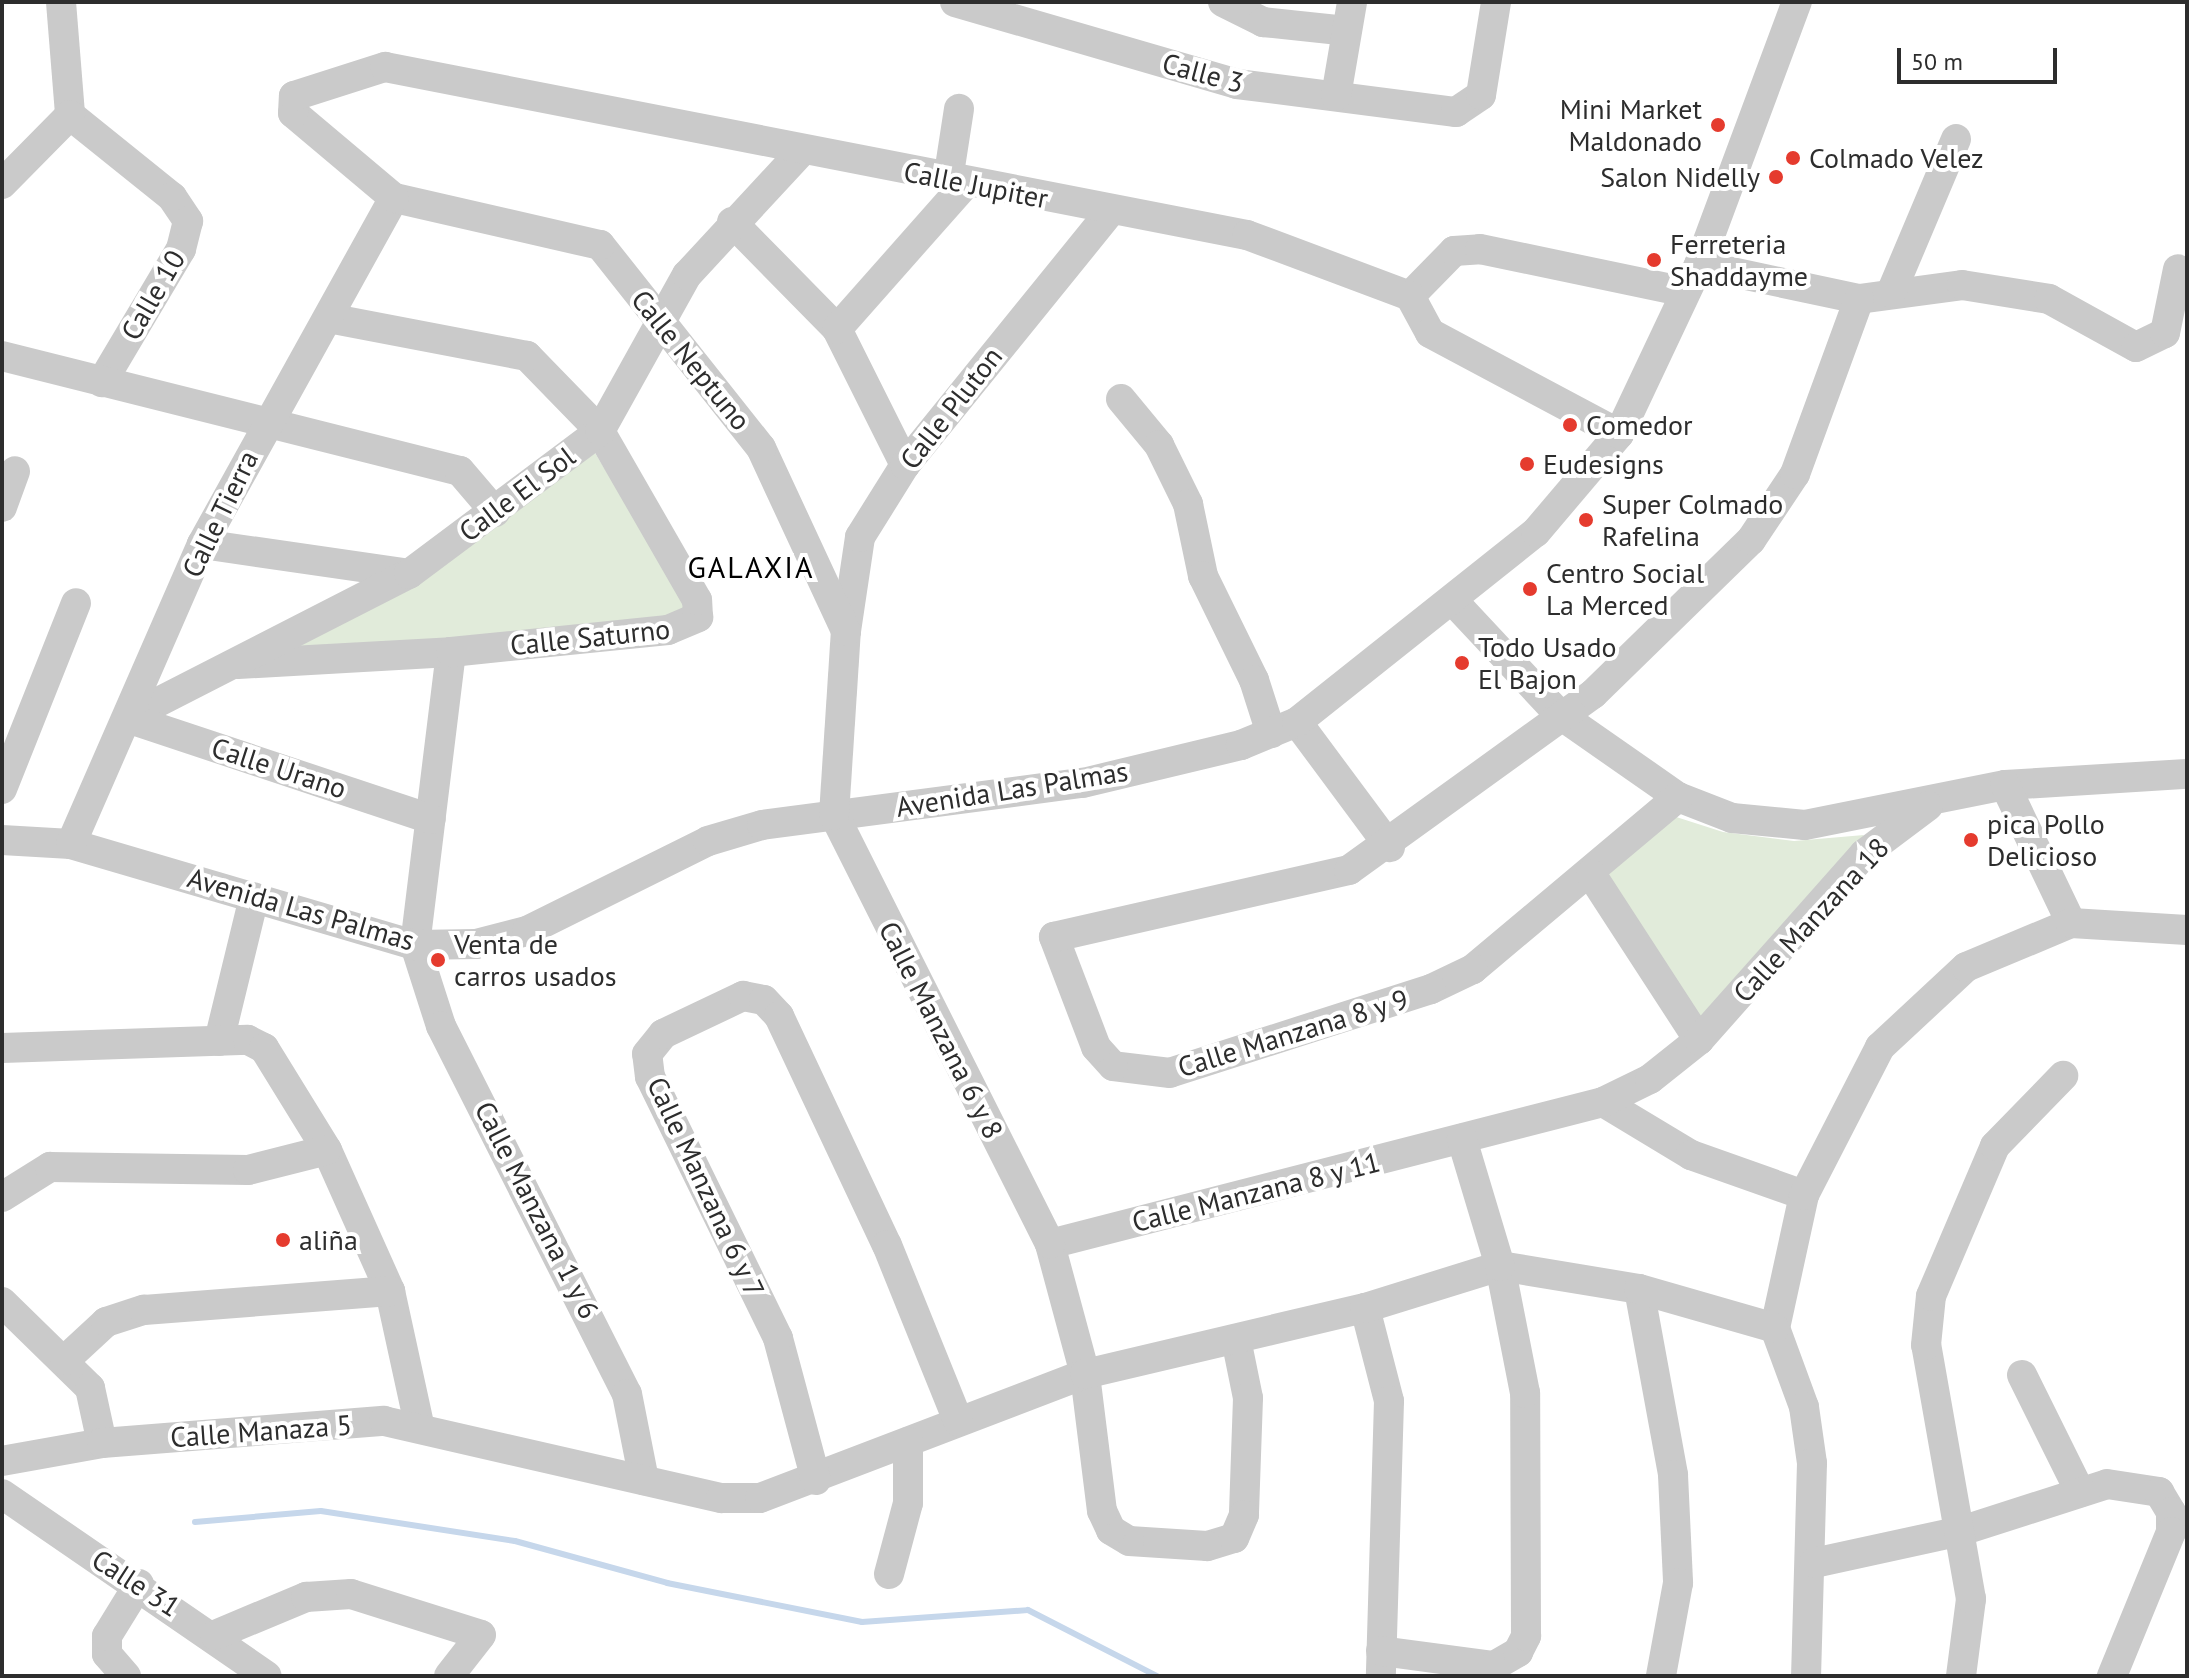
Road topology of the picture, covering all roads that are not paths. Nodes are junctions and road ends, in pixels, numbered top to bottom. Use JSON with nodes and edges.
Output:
{"nodes":[{"id":1,"x":61,"y":2,"type":"edge"},
{"id":2,"x":955,"y":2,"type":"edge"},
{"id":3,"x":1223,"y":2,"type":"edge"},
{"id":4,"x":1496,"y":2,"type":"edge"},
{"id":5,"x":1797,"y":2,"type":"edge"},
{"id":6,"x":1350,"y":16,"type":"edge"},
{"id":7,"x":1336,"y":96,"type":"junction"},
{"id":8,"x":292,"y":103,"type":"joint"},
{"id":9,"x":959,"y":109,"type":"dead end"},
{"id":10,"x":70,"y":115,"type":"junction"},
{"id":11,"x":1956,"y":139,"type":"dead end"},
{"id":12,"x":802,"y":151,"type":"junction"},
{"id":13,"x":957,"y":182,"type":"junction"},
{"id":14,"x":2,"y":184,"type":"edge"},
{"id":15,"x":394,"y":198,"type":"junction"},
{"id":16,"x":1110,"y":212,"type":"junction"},
{"id":17,"x":732,"y":222,"type":"junction"},
{"id":18,"x":1699,"y":265,"type":"junction"},
{"id":19,"x":2178,"y":269,"type":"dead end"},
{"id":20,"x":1685,"y":292,"type":"junction"},
{"id":21,"x":1891,"y":293,"type":"junction"},
{"id":22,"x":1410,"y":296,"type":"junction"},
{"id":23,"x":1859,"y":299,"type":"junction"},
{"id":24,"x":333,"y":319,"type":"junction"},
{"id":25,"x":661,"y":323,"type":"junction"},
{"id":26,"x":837,"y":329,"type":"junction"},
{"id":27,"x":2,"y":356,"type":"edge"},
{"id":28,"x":102,"y":382,"type":"junction"},
{"id":29,"x":1121,"y":399,"type":"dead end"},
{"id":30,"x":265,"y":423,"type":"junction"},
{"id":31,"x":600,"y":431,"type":"junction"},
{"id":32,"x":1619,"y":434,"type":"junction"},
{"id":33,"x":905,"y":465,"type":"junction"},
{"id":34,"x":15,"y":471,"type":"dead end"},
{"id":35,"x":2,"y":507,"type":"edge"},
{"id":36,"x":495,"y":512,"type":"junction"},
{"id":37,"x":202,"y":544,"type":"junction"},
{"id":38,"x":409,"y":574,"type":"junction"},
{"id":39,"x":76,"y":603,"type":"dead end"},
{"id":40,"x":1455,"y":603,"type":"junction"},
{"id":41,"x":846,"y":631,"type":"junction"},
{"id":42,"x":451,"y":652,"type":"junction"},
{"id":43,"x":238,"y":664,"type":"junction"},
{"id":44,"x":1559,"y":714,"type":"junction"},
{"id":45,"x":127,"y":718,"type":"junction"},
{"id":46,"x":1284,"y":728,"type":"junction"},
{"id":47,"x":2187,"y":774,"type":"edge"},
{"id":48,"x":2005,"y":785,"type":"junction"},
{"id":49,"x":2,"y":789,"type":"edge"},
{"id":50,"x":1678,"y":797,"type":"junction"},
{"id":51,"x":1928,"y":806,"type":"junction"},
{"id":52,"x":834,"y":815,"type":"junction"},
{"id":53,"x":431,"y":819,"type":"junction"},
{"id":54,"x":2,"y":840,"type":"edge"},
{"id":55,"x":71,"y":844,"type":"junction"},
{"id":56,"x":1390,"y":847,"type":"junction"},
{"id":57,"x":1591,"y":874,"type":"junction"},
{"id":58,"x":254,"y":897,"type":"junction"},
{"id":59,"x":2071,"y":923,"type":"junction"},
{"id":60,"x":2187,"y":930,"type":"edge"},
{"id":61,"x":415,"y":945,"type":"junction"},
{"id":62,"x":1699,"y":1040,"type":"junction"},
{"id":63,"x":219,"y":1041,"type":"junction"},
{"id":64,"x":2,"y":1048,"type":"edge"},
{"id":65,"x":2063,"y":1076,"type":"dead end"},
{"id":66,"x":1603,"y":1102,"type":"junction"},
{"id":67,"x":1462,"y":1139,"type":"junction"},
{"id":68,"x":327,"y":1150,"type":"junction"},
{"id":69,"x":1804,"y":1195,"type":"junction"},
{"id":70,"x":2,"y":1197,"type":"edge"},
{"id":71,"x":1050,"y":1244,"type":"junction"},
{"id":72,"x":1500,"y":1266,"type":"junction"},
{"id":73,"x":1639,"y":1289,"type":"junction"},
{"id":74,"x":390,"y":1291,"type":"junction"},
{"id":75,"x":2,"y":1302,"type":"edge"},
{"id":76,"x":1365,"y":1308,"type":"junction"},
{"id":77,"x":1775,"y":1328,"type":"junction"},
{"id":78,"x":1236,"y":1339,"type":"junction"},
{"id":79,"x":65,"y":1360,"type":"junction"},
{"id":80,"x":1085,"y":1374,"type":"junction"},
{"id":81,"x":2022,"y":1375,"type":"dead end"},
{"id":82,"x":958,"y":1421,"type":"junction"},
{"id":83,"x":419,"y":1424,"type":"junction"},
{"id":84,"x":908,"y":1442,"type":"junction"},
{"id":85,"x":102,"y":1443,"type":"junction"},
{"id":86,"x":2,"y":1461,"type":"edge"},
{"id":87,"x":644,"y":1480,"type":"junction"},
{"id":88,"x":816,"y":1480,"type":"junction"},
{"id":89,"x":2080,"y":1492,"type":"junction"},
{"id":90,"x":2,"y":1494,"type":"edge"},
{"id":91,"x":1961,"y":1531,"type":"junction"},
{"id":92,"x":1814,"y":1563,"type":"junction"},
{"id":93,"x":889,"y":1574,"type":"dead end"},
{"id":94,"x":139,"y":1584,"type":"junction"},
{"id":95,"x":215,"y":1635,"type":"junction"},
{"id":96,"x":1381,"y":1665,"type":"edge"},
{"id":97,"x":126,"y":1676,"type":"edge"},
{"id":98,"x":267,"y":1676,"type":"edge"},
{"id":99,"x":449,"y":1676,"type":"edge"},
{"id":100,"x":1661,"y":1676,"type":"edge"},
{"id":101,"x":1806,"y":1676,"type":"edge"},
{"id":102,"x":1961,"y":1676,"type":"edge"},
{"id":103,"x":2112,"y":1676,"type":"edge"}],
"edges":[{"from":1,"to":10,"type":"street"},
{"from":2,"to":7,"type":"street","name":"Calle 3"},
{"from":3,"to":6,"type":"street"},
{"from":4,"to":7,"type":"street","name":"Calle 3"},
{"from":5,"to":18,"type":"street","name":"Avenida Las Palmas"},
{"from":6,"to":7,"type":"street"},
{"from":8,"to":12,"type":"street","name":"Calle Jupiter"},
{"from":8,"to":15,"type":"street","name":"Calle Neptuno"},
{"from":9,"to":13,"type":"street"},
{"from":10,"to":14,"type":"street"},
{"from":10,"to":28,"type":"street","name":"Calle 10"},
{"from":11,"to":21,"type":"street"},
{"from":12,"to":13,"type":"street","name":"Calle Jupiter"},
{"from":12,"to":17,"type":"street","name":"Calle El Sol"},
{"from":13,"to":16,"type":"street","name":"Calle Jupiter"},
{"from":13,"to":26,"type":"street"},
{"from":15,"to":24,"type":"street","name":"Calle Tierra"},
{"from":15,"to":25,"type":"street","name":"Calle Neptuno"},
{"from":16,"to":22,"type":"street","name":"Calle Jupiter"},
{"from":16,"to":33,"type":"street","name":"Calle Pluton"},
{"from":17,"to":25,"type":"street","name":"Calle El Sol"},
{"from":17,"to":26,"type":"street"},
{"from":18,"to":20,"type":"street","name":"Avenida Las Palmas"},
{"from":18,"to":23,"type":"street"},
{"from":19,"to":21,"type":"street"},
{"from":20,"to":22,"type":"street"},
{"from":20,"to":32,"type":"street","name":"Avenida Las Palmas"},
{"from":21,"to":23,"type":"street"},
{"from":22,"to":32,"type":"street"},
{"from":23,"to":44,"type":"street"},
{"from":24,"to":30,"type":"street","name":"Calle Tierra"},
{"from":24,"to":31,"type":"street","name":"Calle Saturno"},
{"from":25,"to":31,"type":"street","name":"Calle El Sol"},
{"from":25,"to":41,"type":"street","name":"Calle Neptuno"},
{"from":26,"to":33,"type":"street"},
{"from":27,"to":28,"type":"street"},
{"from":28,"to":30,"type":"street"},
{"from":29,"to":46,"type":"street"},
{"from":30,"to":36,"type":"street"},
{"from":30,"to":37,"type":"street","name":"Calle Tierra"},
{"from":31,"to":36,"type":"street","name":"Calle El Sol"},
{"from":31,"to":42,"type":"street","name":"Calle Saturno"},
{"from":32,"to":40,"type":"street","name":"Avenida Las Palmas"},
{"from":33,"to":41,"type":"street","name":"Calle Pluton"},
{"from":34,"to":35,"type":"street"},
{"from":36,"to":38,"type":"street","name":"Calle El Sol"},
{"from":37,"to":38,"type":"street"},
{"from":37,"to":45,"type":"street","name":"Calle Tierra"},
{"from":38,"to":43,"type":"street","name":"Calle El Sol"},
{"from":39,"to":49,"type":"street"},
{"from":40,"to":44,"type":"street"},
{"from":40,"to":46,"type":"street","name":"Avenida Las Palmas"},
{"from":41,"to":52,"type":"street","name":"Calle Neptuno"},
{"from":42,"to":43,"type":"street"},
{"from":42,"to":53,"type":"street"},
{"from":43,"to":45,"type":"street","name":"Calle El Sol"},
{"from":44,"to":50,"type":"street"},
{"from":44,"to":56,"type":"street"},
{"from":45,"to":53,"type":"street","name":"Calle Urano"},
{"from":45,"to":55,"type":"street","name":"Calle Tierra"},
{"from":46,"to":52,"type":"street","name":"Avenida Las Palmas"},
{"from":46,"to":56,"type":"street"},
{"from":47,"to":48,"type":"street"},
{"from":48,"to":51,"type":"street"},
{"from":48,"to":59,"type":"street"},
{"from":50,"to":51,"type":"street"},
{"from":50,"to":57,"type":"street"},
{"from":51,"to":62,"type":"street","name":"Calle Manzana 18"},
{"from":52,"to":61,"type":"street","name":"Avenida Las Palmas"},
{"from":52,"to":71,"type":"street","name":"Calle Manzana 6 y 8"},
{"from":53,"to":61,"type":"street"},
{"from":54,"to":55,"type":"street","name":"Avenida Las Palmas"},
{"from":55,"to":58,"type":"street","name":"Avenida Las Palmas"},
{"from":56,"to":57,"type":"street","name":"Calle Manzana 8 y 9"},
{"from":57,"to":62,"type":"street"},
{"from":58,"to":61,"type":"street","name":"Avenida Las Palmas"},
{"from":58,"to":63,"type":"street"},
{"from":59,"to":60,"type":"street"},
{"from":59,"to":69,"type":"street"},
{"from":61,"to":87,"type":"street","name":"Calle Manzana 1 y 6"},
{"from":62,"to":66,"type":"street","name":"Calle Manzana 18"},
{"from":63,"to":64,"type":"street"},
{"from":63,"to":68,"type":"street"},
{"from":65,"to":91,"type":"street"},
{"from":66,"to":67,"type":"street","name":"Calle Manzana 8 y 11"},
{"from":66,"to":69,"type":"street"},
{"from":67,"to":71,"type":"street","name":"Calle Manzana 8 y 11"},
{"from":67,"to":72,"type":"street"},
{"from":68,"to":70,"type":"street"},
{"from":68,"to":74,"type":"street"},
{"from":69,"to":77,"type":"street"},
{"from":71,"to":80,"type":"street","name":"Calle Manzana 6 y 8"},
{"from":72,"to":73,"type":"street"},
{"from":72,"to":76,"type":"street","name":"Calle Manaza 5"},
{"from":72,"to":96,"type":"street"},
{"from":73,"to":77,"type":"street"},
{"from":73,"to":100,"type":"street"},
{"from":74,"to":79,"type":"street"},
{"from":74,"to":83,"type":"street"},
{"from":75,"to":79,"type":"street"},
{"from":76,"to":78,"type":"street","name":"Calle Manaza 5"},
{"from":76,"to":96,"type":"street"},
{"from":77,"to":92,"type":"street"},
{"from":78,"to":80,"type":"street","name":"Calle Manaza 5"},
{"from":78,"to":80,"type":"street","name":"Calle Manzana 6 y 8"},
{"from":79,"to":85,"type":"street"},
{"from":80,"to":82,"type":"street","name":"Calle Manaza 5"},
{"from":81,"to":89,"type":"street"},
{"from":82,"to":84,"type":"street","name":"Calle Manaza 5"},
{"from":82,"to":88,"type":"street","name":"Calle Manzana 6 y 7"},
{"from":83,"to":85,"type":"street","name":"Calle Manaza 5"},
{"from":83,"to":87,"type":"street","name":"Calle Manaza 5"},
{"from":84,"to":88,"type":"street","name":"Calle Manaza 5"},
{"from":84,"to":93,"type":"street"},
{"from":85,"to":86,"type":"street","name":"Calle Manaza 5"},
{"from":87,"to":88,"type":"street","name":"Calle Manaza 5"},
{"from":89,"to":91,"type":"street"},
{"from":89,"to":103,"type":"street"},
{"from":90,"to":94,"type":"street","name":"Calle 31"},
{"from":91,"to":92,"type":"street"},
{"from":91,"to":102,"type":"street"},
{"from":92,"to":101,"type":"street"},
{"from":94,"to":95,"type":"street","name":"Calle 31"},
{"from":94,"to":97,"type":"street"},
{"from":95,"to":98,"type":"street","name":"Calle 31"},
{"from":95,"to":99,"type":"street"}]}
